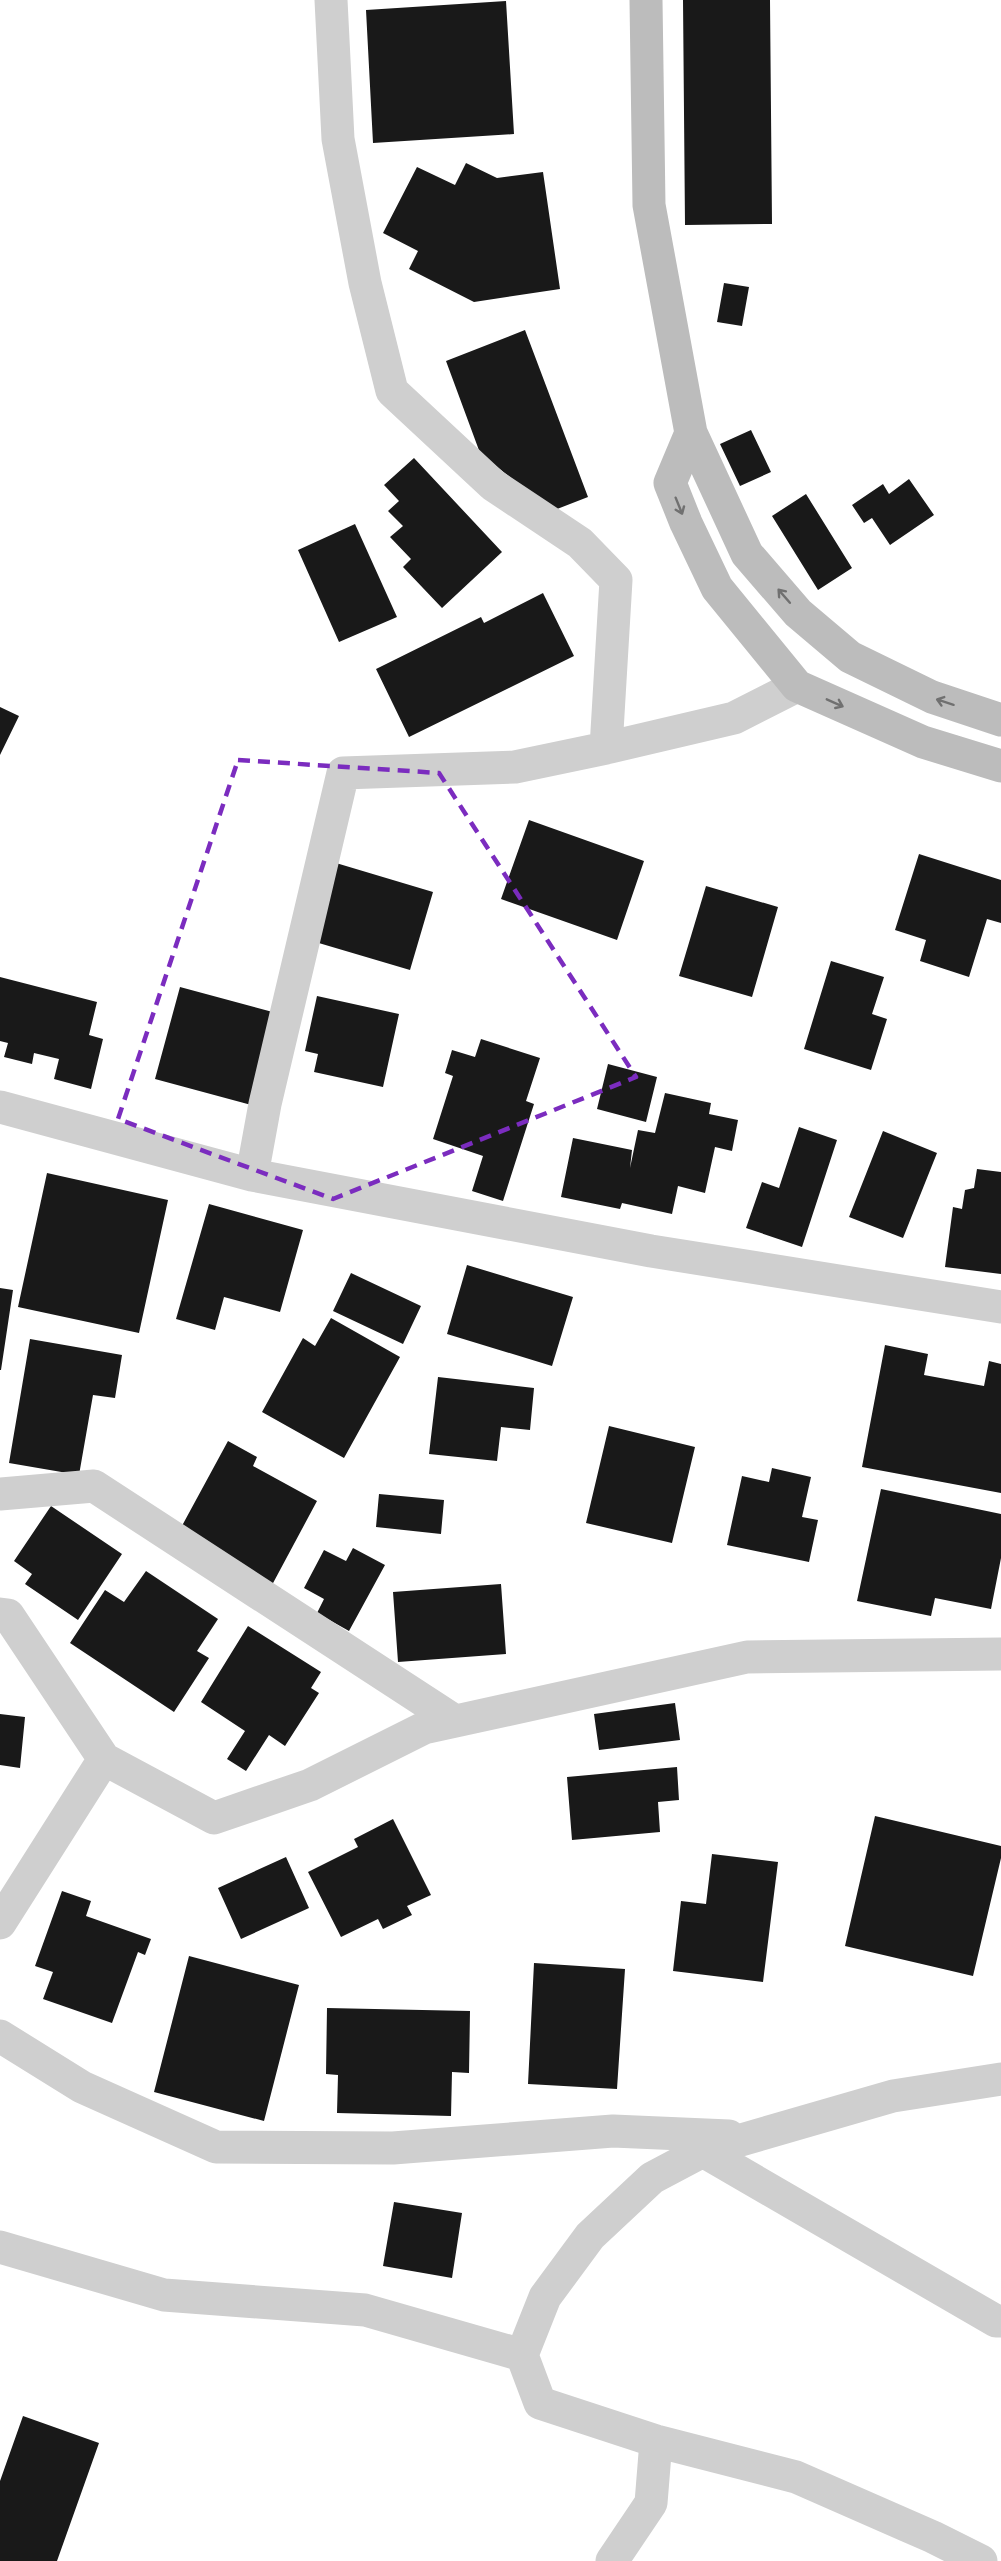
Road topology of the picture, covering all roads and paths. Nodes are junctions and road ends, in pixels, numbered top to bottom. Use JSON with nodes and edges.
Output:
{"nodes":[{"id":1,"x":331,"y":0,"type":"edge"},
{"id":2,"x":646,"y":0,"type":"edge"},
{"id":3,"x":692,"y":433,"type":"junction"},
{"id":4,"x":797,"y":686,"type":"junction"},
{"id":5,"x":1001,"y":720,"type":"edge"},
{"id":6,"x":606,"y":748,"type":"junction"},
{"id":7,"x":1001,"y":766,"type":"edge"},
{"id":8,"x":0,"y":1107,"type":"edge"},
{"id":9,"x":252,"y":1174,"type":"junction"},
{"id":10,"x":1001,"y":1307,"type":"edge"},
{"id":11,"x":0,"y":1494,"type":"edge"},
{"id":12,"x":0,"y":1614,"type":"edge"},
{"id":13,"x":1001,"y":1653,"type":"edge"},
{"id":14,"x":455,"y":1721,"type":"junction"},
{"id":15,"x":104,"y":1759,"type":"junction"},
{"id":16,"x":0,"y":1923,"type":"edge"},
{"id":17,"x":0,"y":2036,"type":"edge"},
{"id":18,"x":1001,"y":2079,"type":"edge"},
{"id":19,"x":751,"y":2137,"type":"junction"},
{"id":20,"x":703,"y":2151,"type":"junction"},
{"id":21,"x":0,"y":2247,"type":"edge"},
{"id":22,"x":1001,"y":2321,"type":"edge"},
{"id":23,"x":522,"y":2355,"type":"junction"},
{"id":24,"x":656,"y":2441,"type":"junction"},
{"id":25,"x":926,"y":2549,"type":"edge"},
{"id":26,"x":612,"y":2561,"type":"edge"},
{"id":27,"x":981,"y":2561,"type":"edge"}],
"edges":[{"from":1,"to":6,"type":"street"},
{"from":2,"to":3,"type":"main road"},
{"from":3,"to":4,"type":"main road","one_way":true},
{"from":5,"to":3,"type":"main road","one_way":true},
{"from":4,"to":6,"type":"street"},
{"from":4,"to":7,"type":"main road","one_way":true},
{"from":6,"to":9,"type":"street"},
{"from":8,"to":9,"type":"street"},
{"from":9,"to":10,"type":"street"},
{"from":11,"to":14,"type":"street"},
{"from":12,"to":15,"type":"street"},
{"from":13,"to":14,"type":"street"},
{"from":14,"to":15,"type":"street"},
{"from":15,"to":16,"type":"street"},
{"from":17,"to":19,"type":"street"},
{"from":18,"to":19,"type":"street"},
{"from":19,"to":20,"type":"street"},
{"from":20,"to":22,"type":"street"},
{"from":20,"to":23,"type":"street"},
{"from":21,"to":23,"type":"street"},
{"from":23,"to":24,"type":"street"},
{"from":24,"to":25,"type":"street"},
{"from":24,"to":26,"type":"street"},
{"from":25,"to":27,"type":"street"}]}
